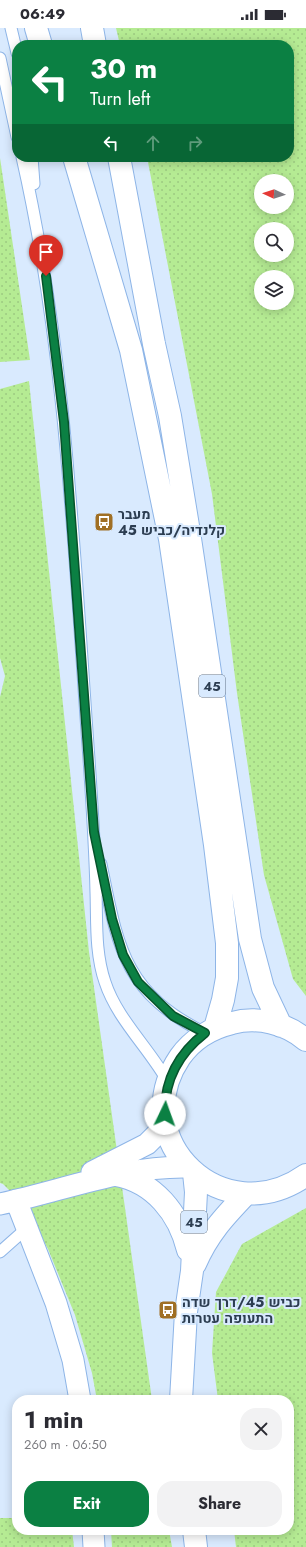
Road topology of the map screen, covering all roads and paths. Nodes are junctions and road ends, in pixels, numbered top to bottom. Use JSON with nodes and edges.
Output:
{"nodes":[{"id":1,"x":11,"y":28,"type":"edge"},
{"id":2,"x":36,"y":28,"type":"edge"},
{"id":3,"x":92,"y":28,"type":"edge"},
{"id":4,"x":14,"y":40,"type":"edge"},
{"id":5,"x":40,"y":40,"type":"edge"},
{"id":6,"x":94,"y":40,"type":"edge"},
{"id":7,"x":0,"y":59,"type":"edge"},
{"id":8,"x":12,"y":114,"type":"edge"},
{"id":9,"x":23,"y":162,"type":"edge"},
{"id":10,"x":32,"y":162,"type":"edge"},
{"id":11,"x":75,"y":162,"type":"edge"},
{"id":12,"x":120,"y":162,"type":"edge"},
{"id":13,"x":36,"y":219,"type":"junction"},
{"id":14,"x":94,"y":832,"type":"junction"},
{"id":15,"x":281,"y":1026,"type":"junction"},
{"id":16,"x":210,"y":1031,"type":"junction"},
{"id":17,"x":306,"y":1040,"type":"edge"},
{"id":18,"x":168,"y":1082,"type":"junction"},
{"id":19,"x":166,"y":1125,"type":"junction"},
{"id":20,"x":191,"y":1170,"type":"junction"},
{"id":21,"x":116,"y":1175,"type":"junction"},
{"id":22,"x":306,"y":1175,"type":"edge"},
{"id":23,"x":65,"y":1186,"type":"junction"},
{"id":24,"x":246,"y":1194,"type":"junction"},
{"id":25,"x":8,"y":1202,"type":"edge"},
{"id":26,"x":27,"y":1228,"type":"junction"},
{"id":27,"x":0,"y":1252,"type":"edge"},
{"id":28,"x":192,"y":1271,"type":"junction"},
{"id":29,"x":79,"y":1395,"type":"edge"},
{"id":30,"x":181,"y":1395,"type":"edge"},
{"id":31,"x":93,"y":1535,"type":"edge"},
{"id":32,"x":195,"y":1535,"type":"edge"},
{"id":33,"x":94,"y":1547,"type":"edge"},
{"id":34,"x":196,"y":1547,"type":"edge"}],
"edges":[{"from":1,"to":4,"type":"lane"},
{"from":2,"to":5,"type":"highway"},
{"from":3,"to":6,"type":"highway"},
{"from":7,"to":8,"type":"lane"},
{"from":9,"to":13,"type":"lane"},
{"from":10,"to":13,"type":"lane"},
{"from":11,"to":16,"type":"highway","number":"45"},
{"from":12,"to":15,"type":"highway","number":"45"},
{"from":13,"to":14,"type":"lane"},
{"from":14,"to":16,"type":"lane"},
{"from":14,"to":18,"type":"lane"},
{"from":15,"to":16,"type":"highway","number":"45"},
{"from":15,"to":17,"type":"highway","number":"45"},
{"from":16,"to":18,"type":"highway","number":"45"},
{"from":18,"to":19,"type":"highway","number":"45"},
{"from":19,"to":20,"type":"highway","number":"45"},
{"from":19,"to":23,"type":"street"},
{"from":20,"to":21,"type":"street"},
{"from":20,"to":24,"type":"highway","number":"45"},
{"from":20,"to":28,"type":"highway","number":"45"},
{"from":21,"to":23,"type":"street"},
{"from":21,"to":28,"type":"highway"},
{"from":22,"to":24,"type":"highway","number":"45"},
{"from":23,"to":25,"type":"street"},
{"from":24,"to":28,"type":"highway","number":"45"},
{"from":25,"to":26,"type":"street"},
{"from":26,"to":27,"type":"lane"},
{"from":26,"to":29,"type":"street"},
{"from":28,"to":30,"type":"highway","number":"45"},
{"from":31,"to":33,"type":"street"},
{"from":32,"to":34,"type":"highway"}]}
